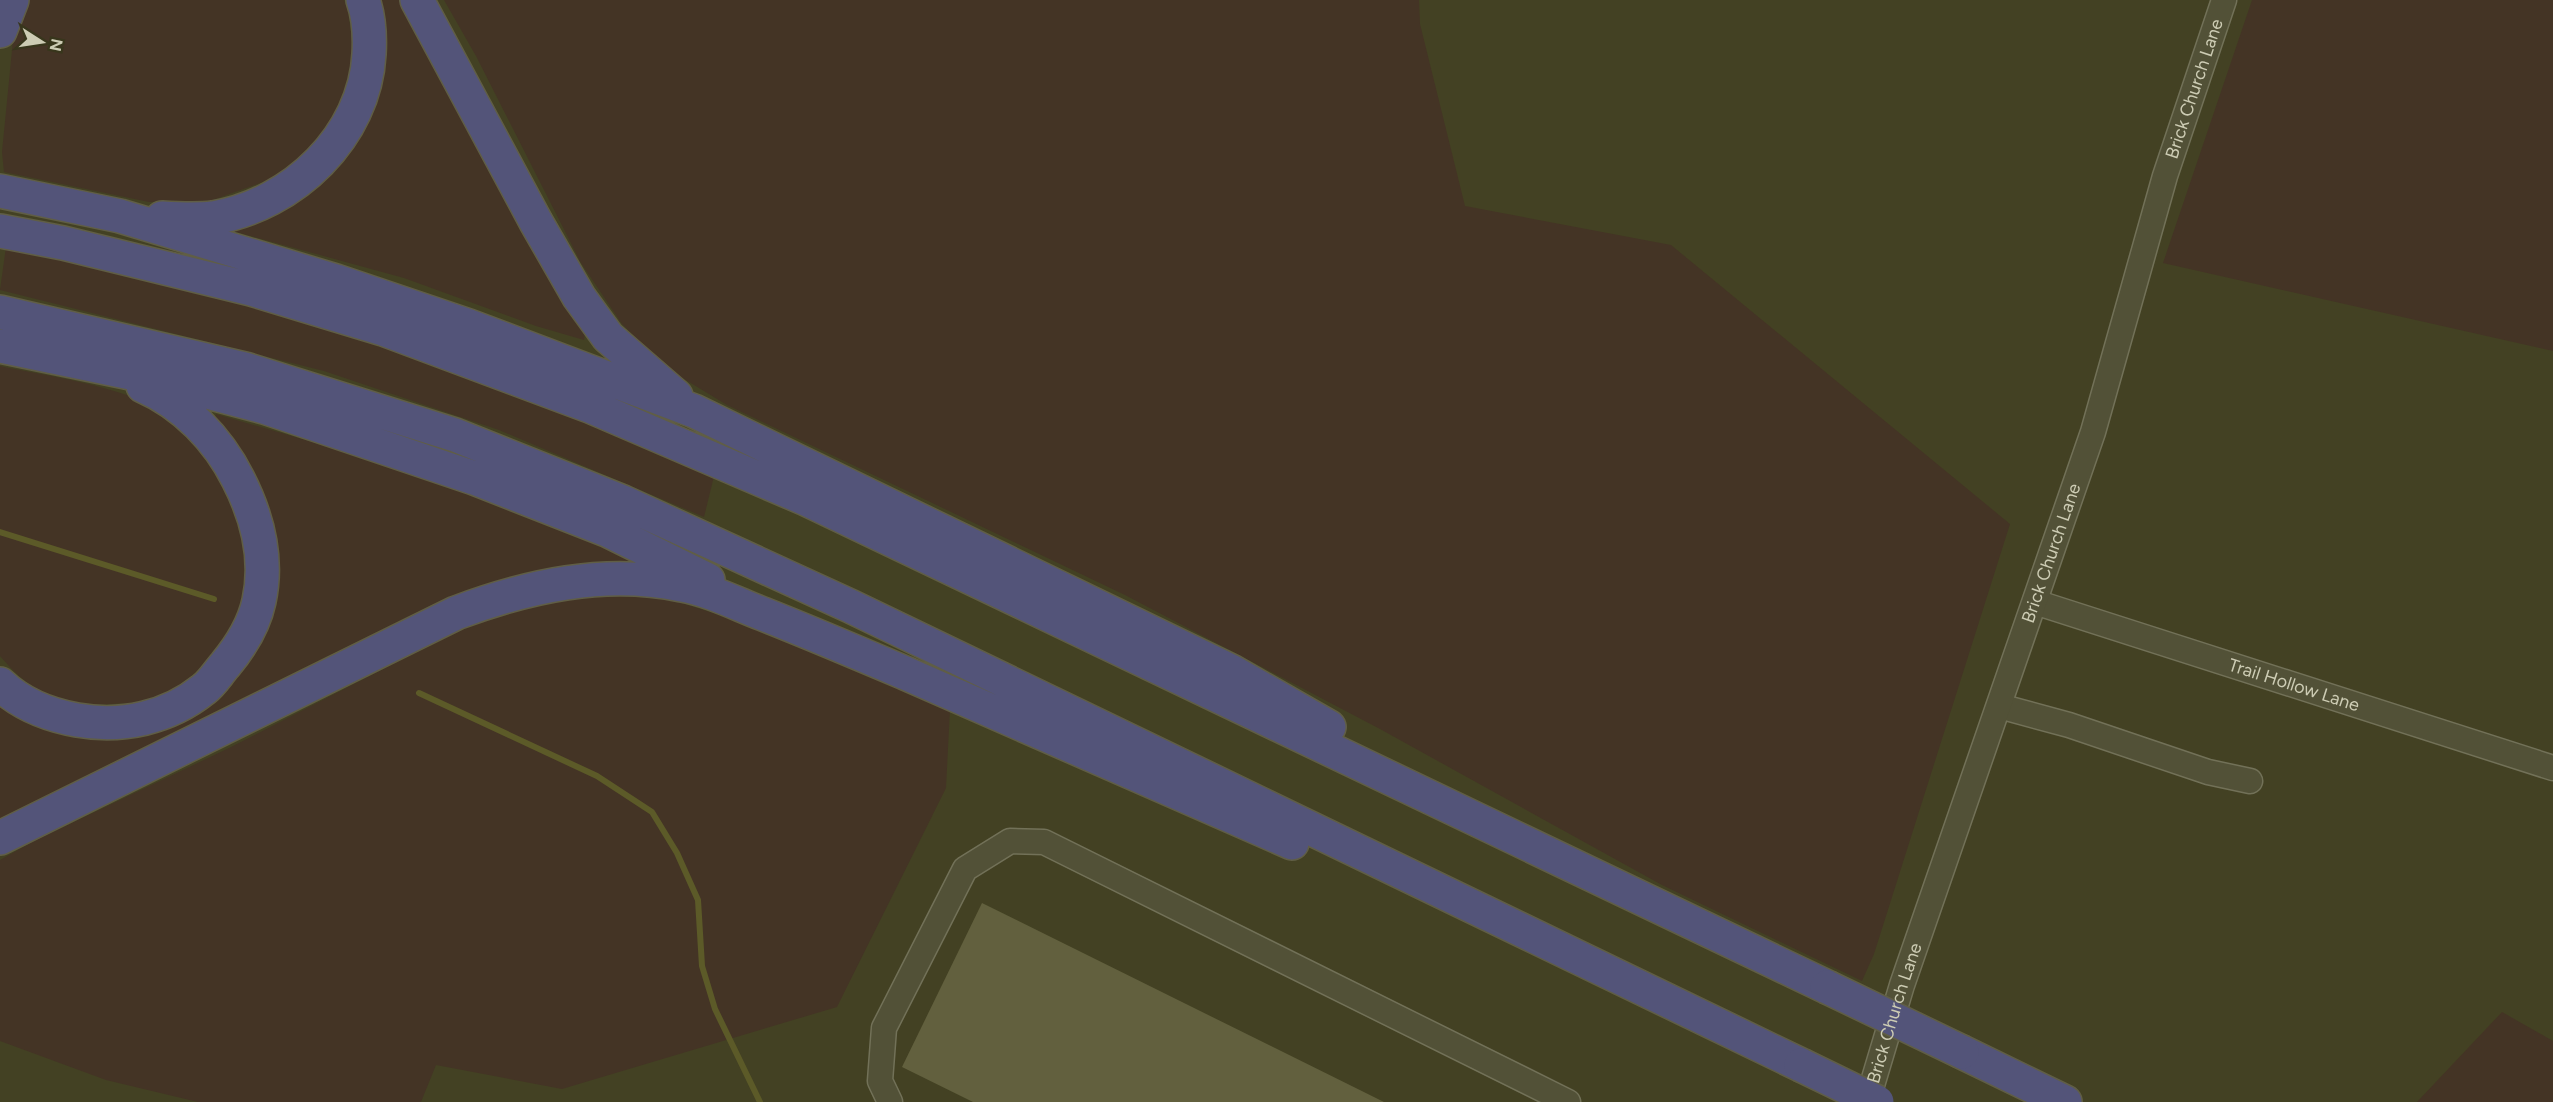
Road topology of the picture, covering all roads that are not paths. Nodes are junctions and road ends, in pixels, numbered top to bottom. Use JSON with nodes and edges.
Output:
{"nodes":[{"id":1,"x":12,"y":0,"type":"edge"},
{"id":2,"x":363,"y":0,"type":"edge"},
{"id":3,"x":417,"y":0,"type":"edge"},
{"id":4,"x":2224,"y":0,"type":"edge"},
{"id":5,"x":0,"y":31,"type":"edge"},
{"id":6,"x":0,"y":191,"type":"edge"},
{"id":7,"x":120,"y":216,"type":"junction"},
{"id":8,"x":0,"y":231,"type":"edge"},
{"id":9,"x":15,"y":315,"type":"edge"},
{"id":10,"x":11,"y":348,"type":"edge"},
{"id":11,"x":97,"y":367,"type":"junction"},
{"id":12,"x":694,"y":411,"type":"junction"},
{"id":13,"x":2035,"y":602,"type":"junction"},
{"id":14,"x":834,"y":642,"type":"junction"},
{"id":15,"x":0,"y":684,"type":"edge"},
{"id":16,"x":1999,"y":706,"type":"junction"},
{"id":17,"x":2553,"y":768,"type":"edge"},
{"id":18,"x":2250,"y":781,"type":"dead end"},
{"id":19,"x":0,"y":838,"type":"edge"},
{"id":20,"x":1559,"y":859,"type":"junction"},
{"id":21,"x":1595,"y":965,"type":"junction"},
{"id":22,"x":890,"y":1102,"type":"edge"},
{"id":23,"x":1568,"y":1102,"type":"edge"},
{"id":24,"x":1867,"y":1102,"type":"edge"},
{"id":25,"x":1877,"y":1102,"type":"edge"},
{"id":26,"x":2065,"y":1102,"type":"edge"}],
"edges":[{"from":1,"to":5,"type":"highway"},
{"from":2,"to":7,"type":"highway"},
{"from":3,"to":12,"type":"highway"},
{"from":4,"to":13,"type":"street","name":"Brick Church Lane"},
{"from":6,"to":7,"type":"highway"},
{"from":7,"to":12,"type":"highway"},
{"from":8,"to":20,"type":"highway"},
{"from":9,"to":21,"type":"highway"},
{"from":10,"to":11,"type":"highway"},
{"from":11,"to":14,"type":"highway"},
{"from":11,"to":15,"type":"highway"},
{"from":12,"to":20,"type":"highway"},
{"from":13,"to":16,"type":"street","name":"Brick Church Lane"},
{"from":13,"to":17,"type":"street","name":"Trail Hollow Lane"},
{"from":14,"to":19,"type":"highway"},
{"from":14,"to":21,"type":"highway"},
{"from":16,"to":18,"type":"street"},
{"from":16,"to":24,"type":"street","name":"Brick Church Lane"},
{"from":20,"to":26,"type":"highway","bridge":true},
{"from":21,"to":25,"type":"highway","bridge":true},
{"from":22,"to":23,"type":"street"}]}
